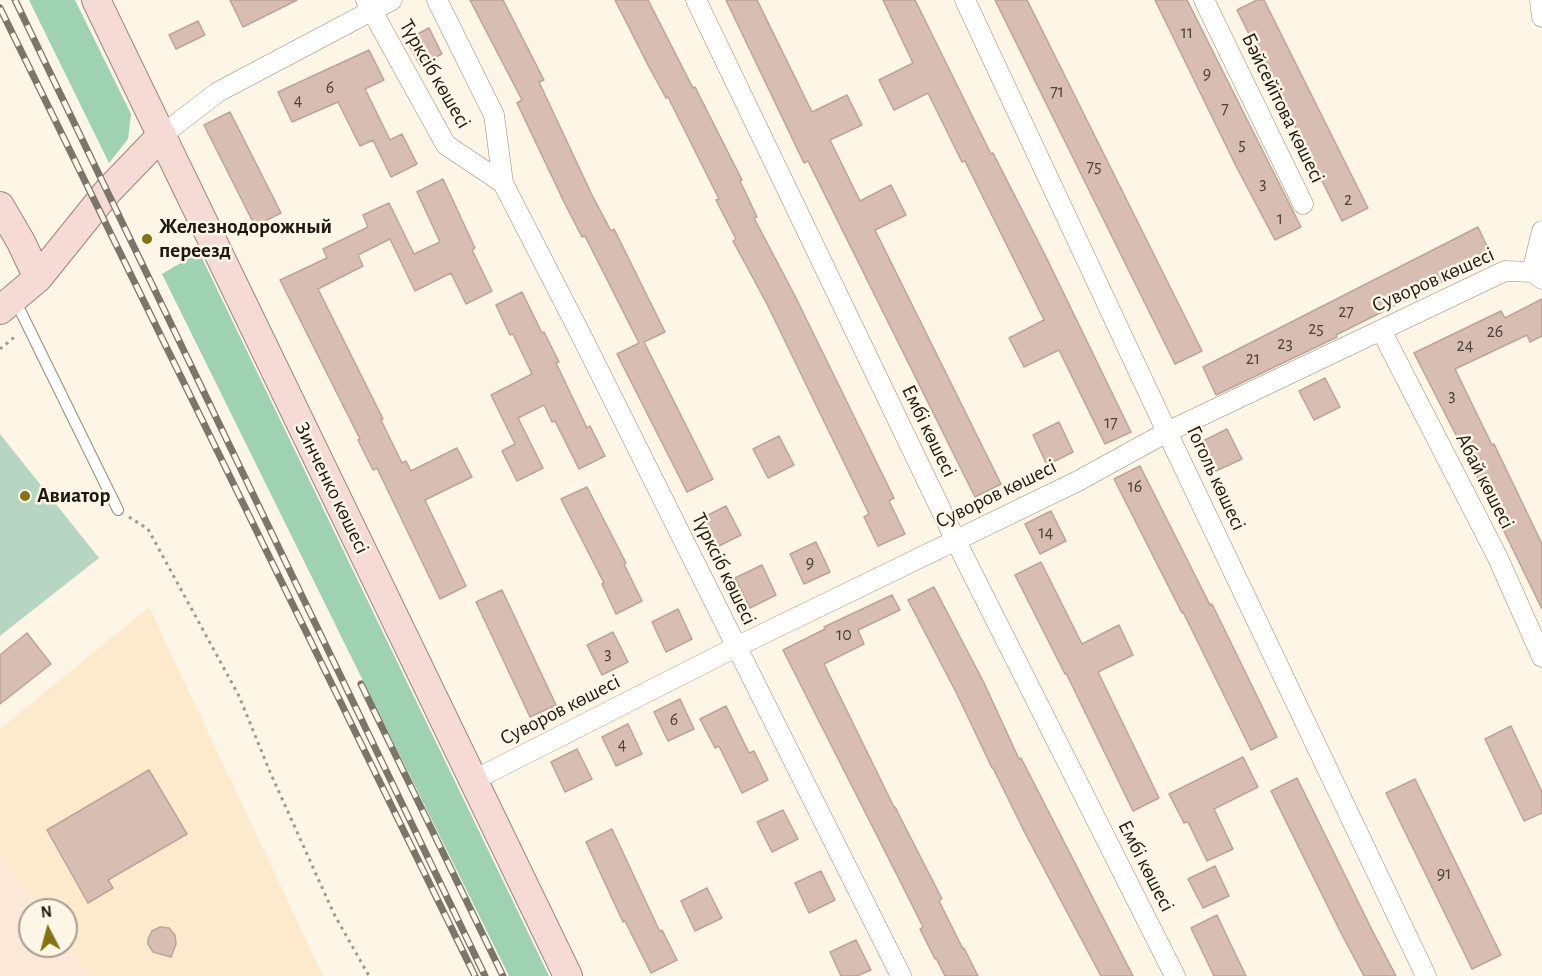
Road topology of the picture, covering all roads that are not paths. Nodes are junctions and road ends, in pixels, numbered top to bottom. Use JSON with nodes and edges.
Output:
{"nodes":[{"id":1,"x":96,"y":0,"type":"edge"},
{"id":2,"x":392,"y":0,"type":"edge"},
{"id":3,"x":437,"y":0,"type":"edge"},
{"id":4,"x":696,"y":0,"type":"edge"},
{"id":5,"x":964,"y":0,"type":"edge"},
{"id":6,"x":1204,"y":0,"type":"edge"},
{"id":7,"x":1540,"y":0,"type":"edge"},
{"id":8,"x":369,"y":5,"type":"edge"},
{"id":9,"x":1542,"y":17,"type":"edge"},
{"id":10,"x":162,"y":135,"type":"junction"},
{"id":11,"x":503,"y":183,"type":"junction"},
{"id":12,"x":1303,"y":204,"type":"dead end"},
{"id":13,"x":0,"y":206,"type":"edge"},
{"id":14,"x":1542,"y":231,"type":"edge"},
{"id":15,"x":1537,"y":276,"type":"edge"},
{"id":16,"x":38,"y":279,"type":"junction"},
{"id":17,"x":7,"y":304,"type":"edge"},
{"id":18,"x":1381,"y":330,"type":"junction"},
{"id":19,"x":1167,"y":432,"type":"junction"},
{"id":20,"x":118,"y":510,"type":"road end"},
{"id":21,"x":956,"y":541,"type":"junction"},
{"id":22,"x":736,"y":647,"type":"junction"},
{"id":23,"x":1542,"y":657,"type":"edge"},
{"id":24,"x":474,"y":780,"type":"junction"},
{"id":25,"x":568,"y":976,"type":"edge"},
{"id":26,"x":901,"y":976,"type":"edge"},
{"id":27,"x":1174,"y":976,"type":"edge"},
{"id":28,"x":1426,"y":976,"type":"edge"}],
"edges":[{"from":1,"to":10,"type":"main road","name":"Зинченко көшесі"},
{"from":2,"to":8,"type":"street"},
{"from":3,"to":11,"type":"street","name":"Түрксіб көшесі"},
{"from":4,"to":21,"type":"street","name":"Ембі көшесі"},
{"from":5,"to":19,"type":"street","name":"Гоголь көшесі"},
{"from":6,"to":12,"type":"street","name":"Бәйсейітова көшесі"},
{"from":7,"to":9,"type":"street"},
{"from":8,"to":10,"type":"street"},
{"from":8,"to":11,"type":"street","name":"Түрксіб көшесі"},
{"from":10,"to":16,"type":"main road"},
{"from":10,"to":24,"type":"main road","name":"Зинченко көшесі"},
{"from":11,"to":22,"type":"street","name":"Түрксіб көшесі"},
{"from":13,"to":16,"type":"main road"},
{"from":14,"to":15,"type":"street"},
{"from":15,"to":18,"type":"street","name":"Суворов көшесі"},
{"from":16,"to":17,"type":"main road"},
{"from":17,"to":20,"type":"lane"},
{"from":18,"to":19,"type":"street","name":"Суворов көшесі"},
{"from":18,"to":23,"type":"street","name":"Абай көшесі"},
{"from":19,"to":21,"type":"street","name":"Суворов көшесі"},
{"from":19,"to":28,"type":"street","name":"Гоголь көшесі"},
{"from":21,"to":22,"type":"street","name":"Суворов көшесі"},
{"from":21,"to":27,"type":"street","name":"Ембі көшесі"},
{"from":22,"to":24,"type":"street","name":"Суворов көшесі"},
{"from":22,"to":26,"type":"street","name":"Түрксіб көшесі"},
{"from":24,"to":25,"type":"main road","name":"Зинченко көшесі"}]}
